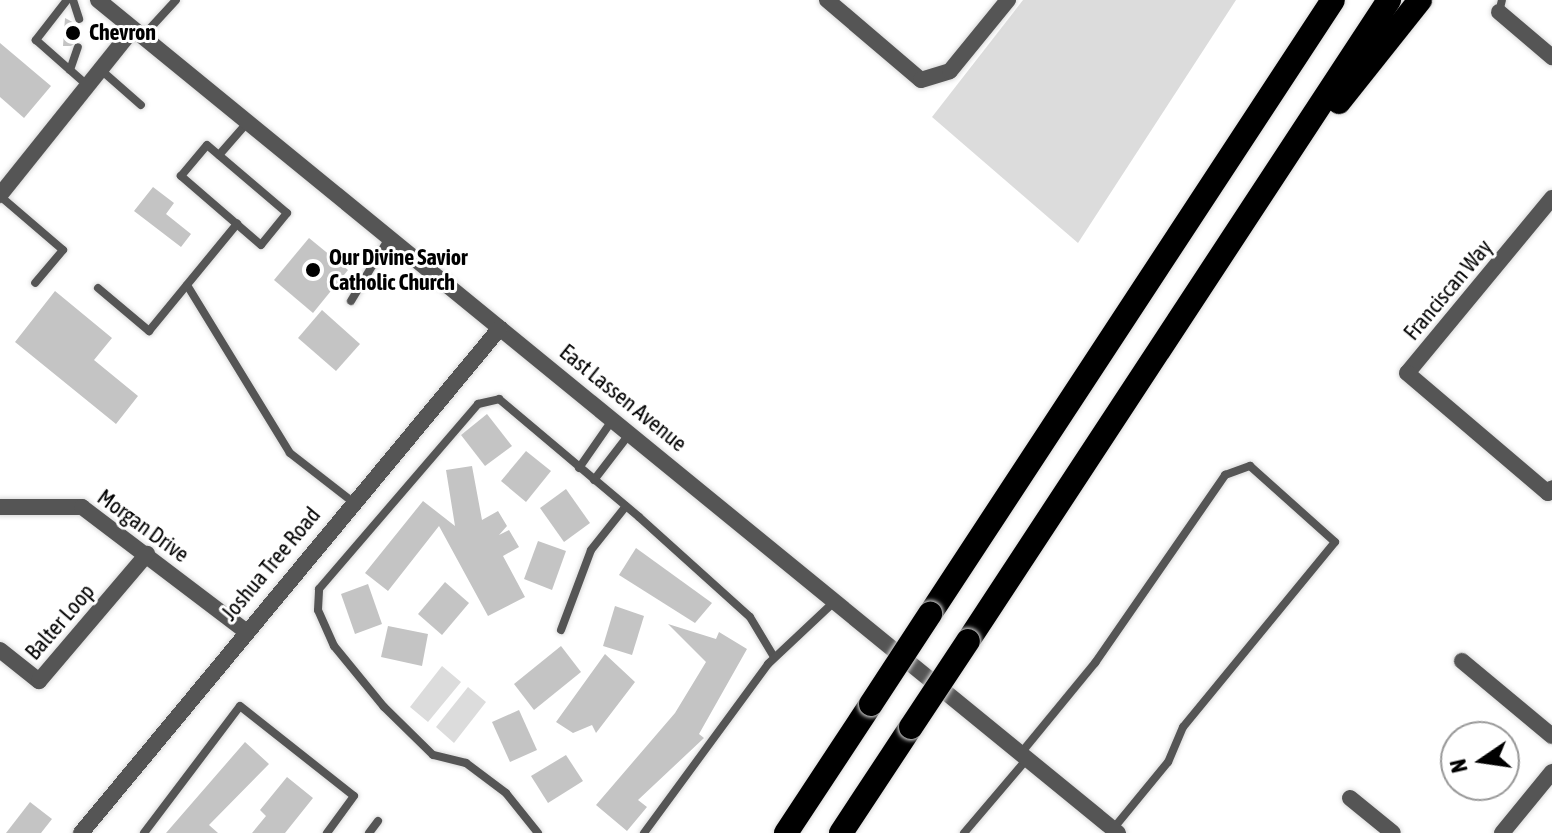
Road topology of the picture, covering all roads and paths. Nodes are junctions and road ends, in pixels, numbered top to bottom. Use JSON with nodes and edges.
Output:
{"nodes":[{"id":1,"x":70,"y":0,"type":"edge"},
{"id":2,"x":98,"y":0,"type":"edge"},
{"id":3,"x":176,"y":0,"type":"edge"},
{"id":4,"x":827,"y":0,"type":"edge"},
{"id":5,"x":1008,"y":0,"type":"edge"},
{"id":6,"x":1315,"y":0,"type":"edge"},
{"id":7,"x":1333,"y":0,"type":"edge"},
{"id":8,"x":1389,"y":0,"type":"edge"},
{"id":9,"x":1420,"y":0,"type":"edge"},
{"id":10,"x":1501,"y":6,"type":"edge"},
{"id":11,"x":73,"y":16,"type":"dead end"},
{"id":12,"x":137,"y":34,"type":"junction"},
{"id":13,"x":72,"y":48,"type":"dead end"},
{"id":14,"x":1552,"y":57,"type":"edge"},
{"id":15,"x":70,"y":70,"type":"junction"},
{"id":16,"x":101,"y":70,"type":"junction"},
{"id":17,"x":88,"y":86,"type":"junction"},
{"id":18,"x":1271,"y":94,"type":"junction"},
{"id":19,"x":141,"y":105,"type":"dead end"},
{"id":20,"x":247,"y":123,"type":"junction"},
{"id":21,"x":219,"y":155,"type":"junction"},
{"id":22,"x":1265,"y":189,"type":"junction"},
{"id":23,"x":0,"y":195,"type":"edge"},
{"id":24,"x":1552,"y":198,"type":"edge"},
{"id":25,"x":237,"y":224,"type":"junction"},
{"id":26,"x":389,"y":238,"type":"junction"},
{"id":27,"x":35,"y":283,"type":"dead end"},
{"id":28,"x":187,"y":285,"type":"junction"},
{"id":29,"x":98,"y":288,"type":"dead end"},
{"id":30,"x":351,"y":301,"type":"dead end"},
{"id":31,"x":500,"y":328,"type":"junction"},
{"id":32,"x":613,"y":418,"type":"junction"},
{"id":33,"x":631,"y":432,"type":"junction"},
{"id":34,"x":579,"y":468,"type":"junction"},
{"id":35,"x":594,"y":480,"type":"junction"},
{"id":36,"x":1552,"y":488,"type":"edge"},
{"id":37,"x":353,"y":502,"type":"junction"},
{"id":38,"x":626,"y":506,"type":"junction"},
{"id":39,"x":0,"y":507,"type":"edge"},
{"id":40,"x":147,"y":554,"type":"junction"},
{"id":41,"x":835,"y":600,"type":"junction"},
{"id":42,"x":244,"y":630,"type":"junction"},
{"id":43,"x":561,"y":630,"type":"dead end"},
{"id":44,"x":0,"y":650,"type":"edge"},
{"id":45,"x":774,"y":657,"type":"junction"},
{"id":46,"x":1462,"y":661,"type":"dead end"},
{"id":47,"x":1552,"y":736,"type":"edge"},
{"id":48,"x":1024,"y":756,"type":"junction"},
{"id":49,"x":1552,"y":772,"type":"edge"},
{"id":50,"x":1350,"y":798,"type":"dead end"},
{"id":51,"x":378,"y":821,"type":"dead end"},
{"id":52,"x":85,"y":832,"type":"edge"},
{"id":53,"x":1116,"y":832,"type":"edge"},
{"id":54,"x":144,"y":833,"type":"edge"},
{"id":55,"x":327,"y":833,"type":"edge"},
{"id":56,"x":369,"y":833,"type":"edge"},
{"id":57,"x":538,"y":833,"type":"edge"},
{"id":58,"x":644,"y":833,"type":"edge"},
{"id":59,"x":786,"y":833,"type":"edge"},
{"id":60,"x":841,"y":833,"type":"edge"},
{"id":61,"x":964,"y":833,"type":"edge"},
{"id":62,"x":1393,"y":833,"type":"edge"},
{"id":63,"x":1502,"y":833,"type":"edge"}],
"edges":[{"from":1,"to":11,"type":"lane"},
{"from":1,"to":15,"type":"lane"},
{"from":2,"to":12,"type":"street","name":"East Lassen Avenue"},
{"from":3,"to":12,"type":"lane"},
{"from":4,"to":5,"type":"street"},
{"from":6,"to":18,"type":"highway"},
{"from":7,"to":18,"type":"highway"},
{"from":8,"to":22,"type":"highway"},
{"from":9,"to":22,"type":"highway"},
{"from":10,"to":14,"type":"street"},
{"from":12,"to":16,"type":"street"},
{"from":12,"to":20,"type":"street","name":"East Lassen Avenue"},
{"from":13,"to":15,"type":"lane"},
{"from":15,"to":17,"type":"lane"},
{"from":16,"to":17,"type":"street"},
{"from":16,"to":19,"type":"lane"},
{"from":17,"to":23,"type":"street"},
{"from":18,"to":59,"type":"highway","bridge":true},
{"from":20,"to":21,"type":"lane"},
{"from":20,"to":26,"type":"street","name":"East Lassen Avenue"},
{"from":21,"to":25,"type":"lane"},
{"from":21,"to":25,"type":"lane"},
{"from":22,"to":60,"type":"highway","bridge":true},
{"from":23,"to":27,"type":"lane"},
{"from":24,"to":36,"type":"street","name":"Franciscan Way"},
{"from":25,"to":28,"type":"lane"},
{"from":26,"to":30,"type":"lane"},
{"from":26,"to":31,"type":"street","name":"East Lassen Avenue"},
{"from":28,"to":29,"type":"lane"},
{"from":28,"to":37,"type":"lane"},
{"from":31,"to":32,"type":"street","name":"East Lassen Avenue"},
{"from":31,"to":37,"type":"street","name":"Joshua Tree Road"},
{"from":32,"to":33,"type":"street","name":"East Lassen Avenue"},
{"from":32,"to":34,"type":"lane"},
{"from":33,"to":35,"type":"lane"},
{"from":33,"to":41,"type":"street","name":"East Lassen Avenue"},
{"from":34,"to":35,"type":"lane"},
{"from":34,"to":57,"type":"lane"},
{"from":35,"to":38,"type":"lane"},
{"from":37,"to":42,"type":"street","name":"Joshua Tree Road"},
{"from":38,"to":43,"type":"lane"},
{"from":38,"to":45,"type":"lane"},
{"from":39,"to":40,"type":"street","name":"Morgan Drive"},
{"from":40,"to":42,"type":"street","name":"Morgan Drive"},
{"from":40,"to":44,"type":"street","name":"Balter Loop"},
{"from":41,"to":45,"type":"lane"},
{"from":41,"to":48,"type":"street","name":"East Lassen Avenue"},
{"from":42,"to":52,"type":"street","name":"Joshua Tree Road"},
{"from":45,"to":58,"type":"lane"},
{"from":46,"to":47,"type":"street"},
{"from":48,"to":53,"type":"street","name":"East Lassen Avenue"},
{"from":48,"to":53,"type":"lane"},
{"from":48,"to":61,"type":"lane"},
{"from":49,"to":63,"type":"street"},
{"from":50,"to":62,"type":"street"},
{"from":51,"to":56,"type":"lane"},
{"from":54,"to":55,"type":"lane"}]}
